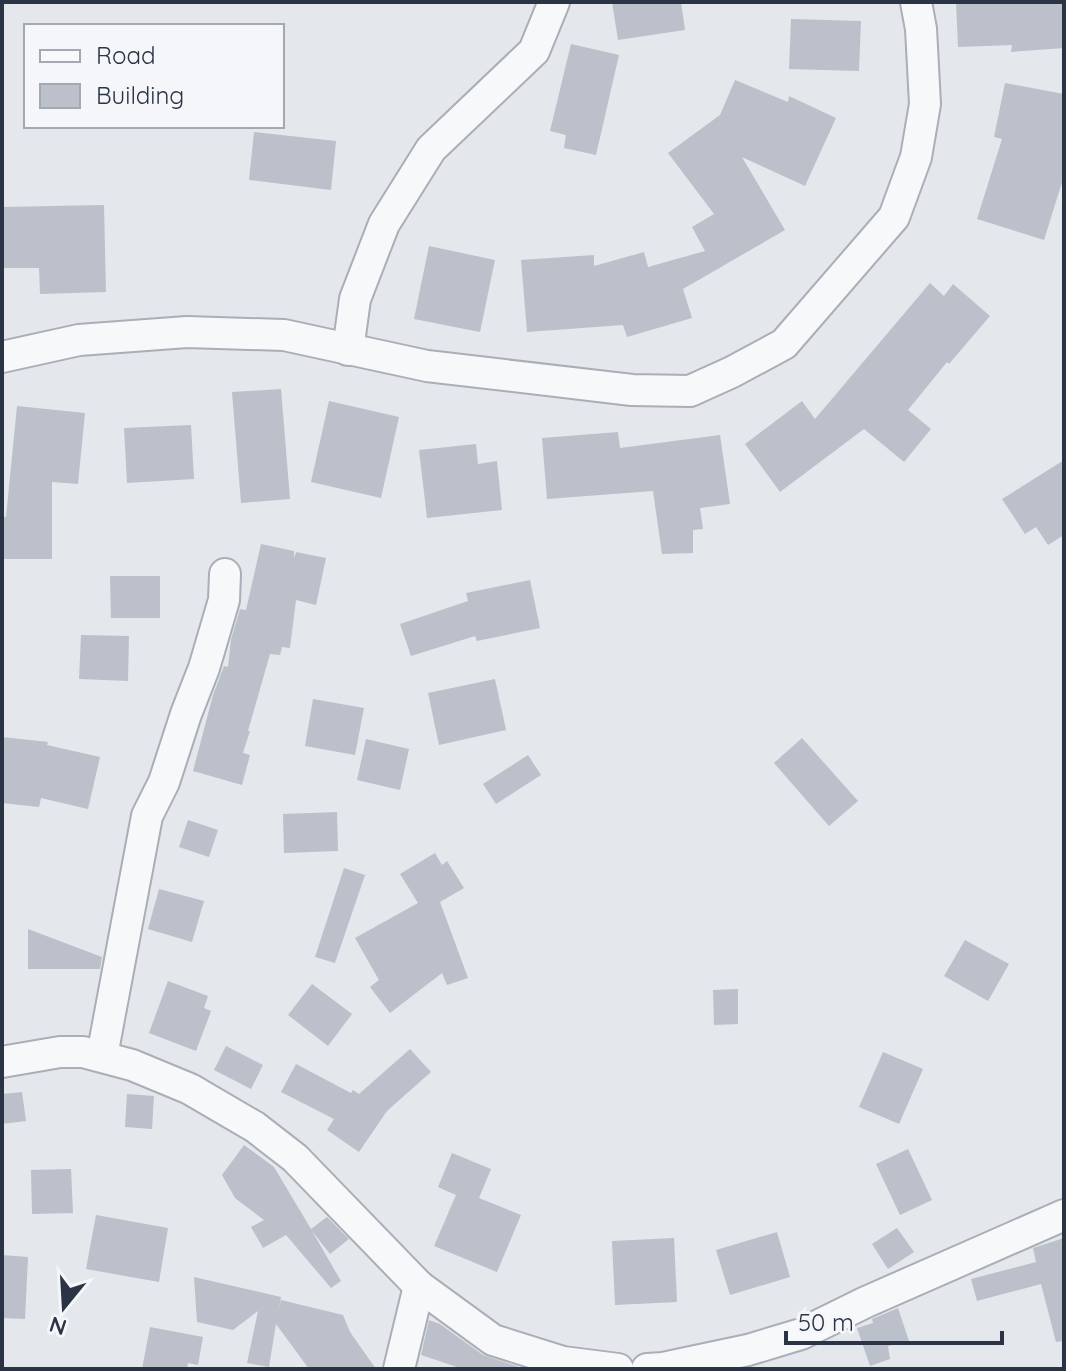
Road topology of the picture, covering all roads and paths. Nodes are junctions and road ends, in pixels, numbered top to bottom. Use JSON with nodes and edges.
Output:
{"nodes":[{"id":1,"x":554,"y":2,"type":"edge"},
{"id":2,"x":916,"y":2,"type":"edge"},
{"id":3,"x":348,"y":350,"type":"junction"},
{"id":4,"x":2,"y":357,"type":"edge"},
{"id":5,"x":225,"y":574,"type":"dead end"},
{"id":6,"x":102,"y":1056,"type":"junction"},
{"id":7,"x":2,"y":1062,"type":"edge"},
{"id":8,"x":1064,"y":1215,"type":"edge"},
{"id":9,"x":419,"y":1286,"type":"junction"},
{"id":10,"x":399,"y":1369,"type":"edge"},
{"id":11,"x":618,"y":1369,"type":"edge"},
{"id":12,"x":647,"y":1369,"type":"edge"}],
"edges":[{"from":1,"to":3,"type":"street"},
{"from":2,"to":3,"type":"street"},
{"from":3,"to":4,"type":"street"},
{"from":5,"to":6,"type":"street"},
{"from":6,"to":7,"type":"street"},
{"from":6,"to":9,"type":"street"},
{"from":8,"to":12,"type":"street"},
{"from":9,"to":10,"type":"street"},
{"from":9,"to":11,"type":"street"}]}
